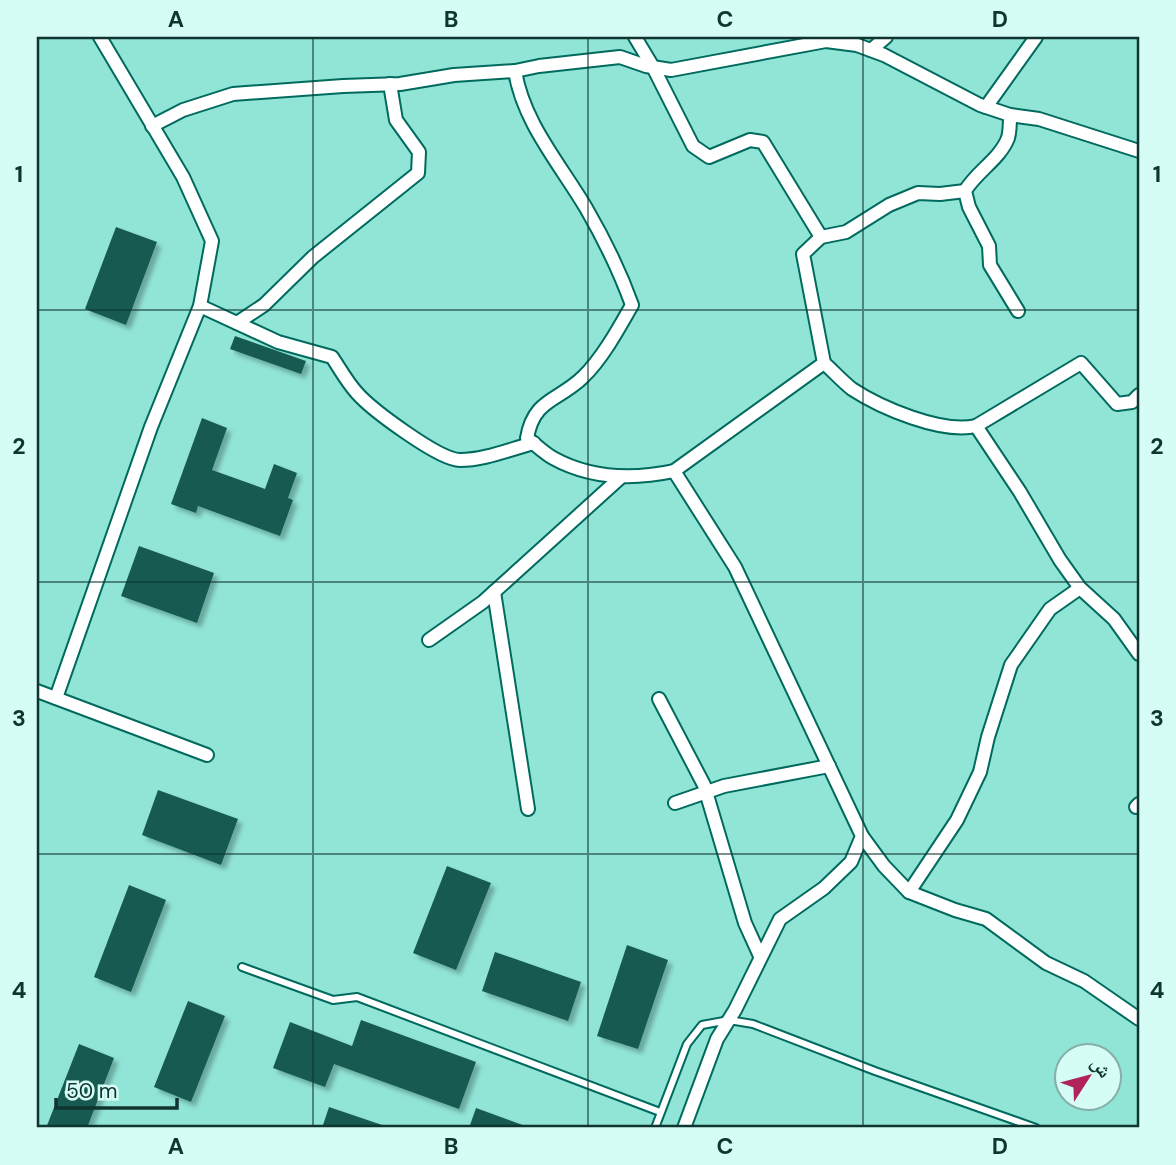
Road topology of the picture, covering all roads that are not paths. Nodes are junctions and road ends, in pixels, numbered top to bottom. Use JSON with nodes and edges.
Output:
{"nodes":[{"id":1,"x":100,"y":37,"type":"edge"},
{"id":2,"x":635,"y":37,"type":"edge"},
{"id":3,"x":886,"y":37,"type":"edge"},
{"id":4,"x":1036,"y":37,"type":"edge"},
{"id":5,"x":871,"y":50,"type":"junction"},
{"id":6,"x":653,"y":67,"type":"junction"},
{"id":7,"x":515,"y":71,"type":"junction"},
{"id":8,"x":390,"y":84,"type":"junction"},
{"id":9,"x":986,"y":107,"type":"junction"},
{"id":10,"x":1010,"y":115,"type":"junction"},
{"id":11,"x":152,"y":126,"type":"junction"},
{"id":12,"x":1139,"y":151,"type":"edge"},
{"id":13,"x":965,"y":191,"type":"junction"},
{"id":14,"x":821,"y":237,"type":"junction"},
{"id":15,"x":200,"y":306,"type":"junction"},
{"id":16,"x":1018,"y":311,"type":"dead end"},
{"id":17,"x":237,"y":323,"type":"junction"},
{"id":18,"x":824,"y":363,"type":"junction"},
{"id":19,"x":1139,"y":395,"type":"edge"},
{"id":20,"x":976,"y":426,"type":"junction"},
{"id":21,"x":534,"y":443,"type":"junction"},
{"id":22,"x":674,"y":471,"type":"junction"},
{"id":23,"x":621,"y":477,"type":"junction"},
{"id":24,"x":1080,"y":588,"type":"junction"},
{"id":25,"x":494,"y":592,"type":"junction"},
{"id":26,"x":429,"y":640,"type":"dead end"},
{"id":27,"x":1139,"y":654,"type":"edge"},
{"id":28,"x":37,"y":691,"type":"edge"},
{"id":29,"x":56,"y":698,"type":"junction"},
{"id":30,"x":659,"y":699,"type":"dead end"},
{"id":31,"x":207,"y":755,"type":"dead end"},
{"id":32,"x":829,"y":766,"type":"junction"},
{"id":33,"x":706,"y":794,"type":"junction"},
{"id":34,"x":675,"y":803,"type":"dead end"},
{"id":35,"x":528,"y":809,"type":"dead end"},
{"id":36,"x":862,"y":836,"type":"junction"},
{"id":37,"x":909,"y":892,"type":"junction"},
{"id":38,"x":760,"y":956,"type":"junction"},
{"id":39,"x":242,"y":967,"type":"dead end"},
{"id":40,"x":1139,"y":1019,"type":"edge"},
{"id":41,"x":729,"y":1020,"type":"junction"},
{"id":42,"x":660,"y":1112,"type":"junction"},
{"id":43,"x":655,"y":1128,"type":"edge"},
{"id":44,"x":684,"y":1128,"type":"edge"},
{"id":45,"x":1036,"y":1128,"type":"edge"}],
"edges":[{"from":1,"to":11,"type":"street"},
{"from":2,"to":6,"type":"street"},
{"from":3,"to":5,"type":"street"},
{"from":4,"to":9,"type":"street"},
{"from":5,"to":6,"type":"street"},
{"from":5,"to":9,"type":"street"},
{"from":6,"to":7,"type":"street"},
{"from":6,"to":14,"type":"street"},
{"from":7,"to":8,"type":"street"},
{"from":7,"to":21,"type":"street"},
{"from":8,"to":11,"type":"street"},
{"from":8,"to":17,"type":"street"},
{"from":9,"to":10,"type":"street"},
{"from":10,"to":12,"type":"street"},
{"from":10,"to":13,"type":"street"},
{"from":11,"to":15,"type":"street"},
{"from":13,"to":14,"type":"street"},
{"from":13,"to":16,"type":"street"},
{"from":14,"to":18,"type":"street"},
{"from":15,"to":17,"type":"street"},
{"from":15,"to":29,"type":"street"},
{"from":17,"to":21,"type":"street"},
{"from":18,"to":20,"type":"street"},
{"from":18,"to":22,"type":"street"},
{"from":19,"to":20,"type":"street"},
{"from":20,"to":24,"type":"street"},
{"from":21,"to":23,"type":"street"},
{"from":22,"to":23,"type":"street"},
{"from":22,"to":32,"type":"street"},
{"from":23,"to":25,"type":"street"},
{"from":24,"to":27,"type":"street"},
{"from":24,"to":37,"type":"street"},
{"from":25,"to":26,"type":"street"},
{"from":25,"to":35,"type":"street"},
{"from":28,"to":29,"type":"street"},
{"from":29,"to":31,"type":"street"},
{"from":30,"to":33,"type":"street"},
{"from":32,"to":33,"type":"street"},
{"from":32,"to":36,"type":"street"},
{"from":33,"to":34,"type":"street"},
{"from":33,"to":38,"type":"street"},
{"from":36,"to":37,"type":"street"},
{"from":36,"to":38,"type":"street"},
{"from":37,"to":40,"type":"street"},
{"from":38,"to":41,"type":"street"},
{"from":39,"to":42,"type":"lane"},
{"from":41,"to":42,"type":"lane"},
{"from":41,"to":44,"type":"street"},
{"from":41,"to":45,"type":"lane"},
{"from":42,"to":43,"type":"lane"}]}
